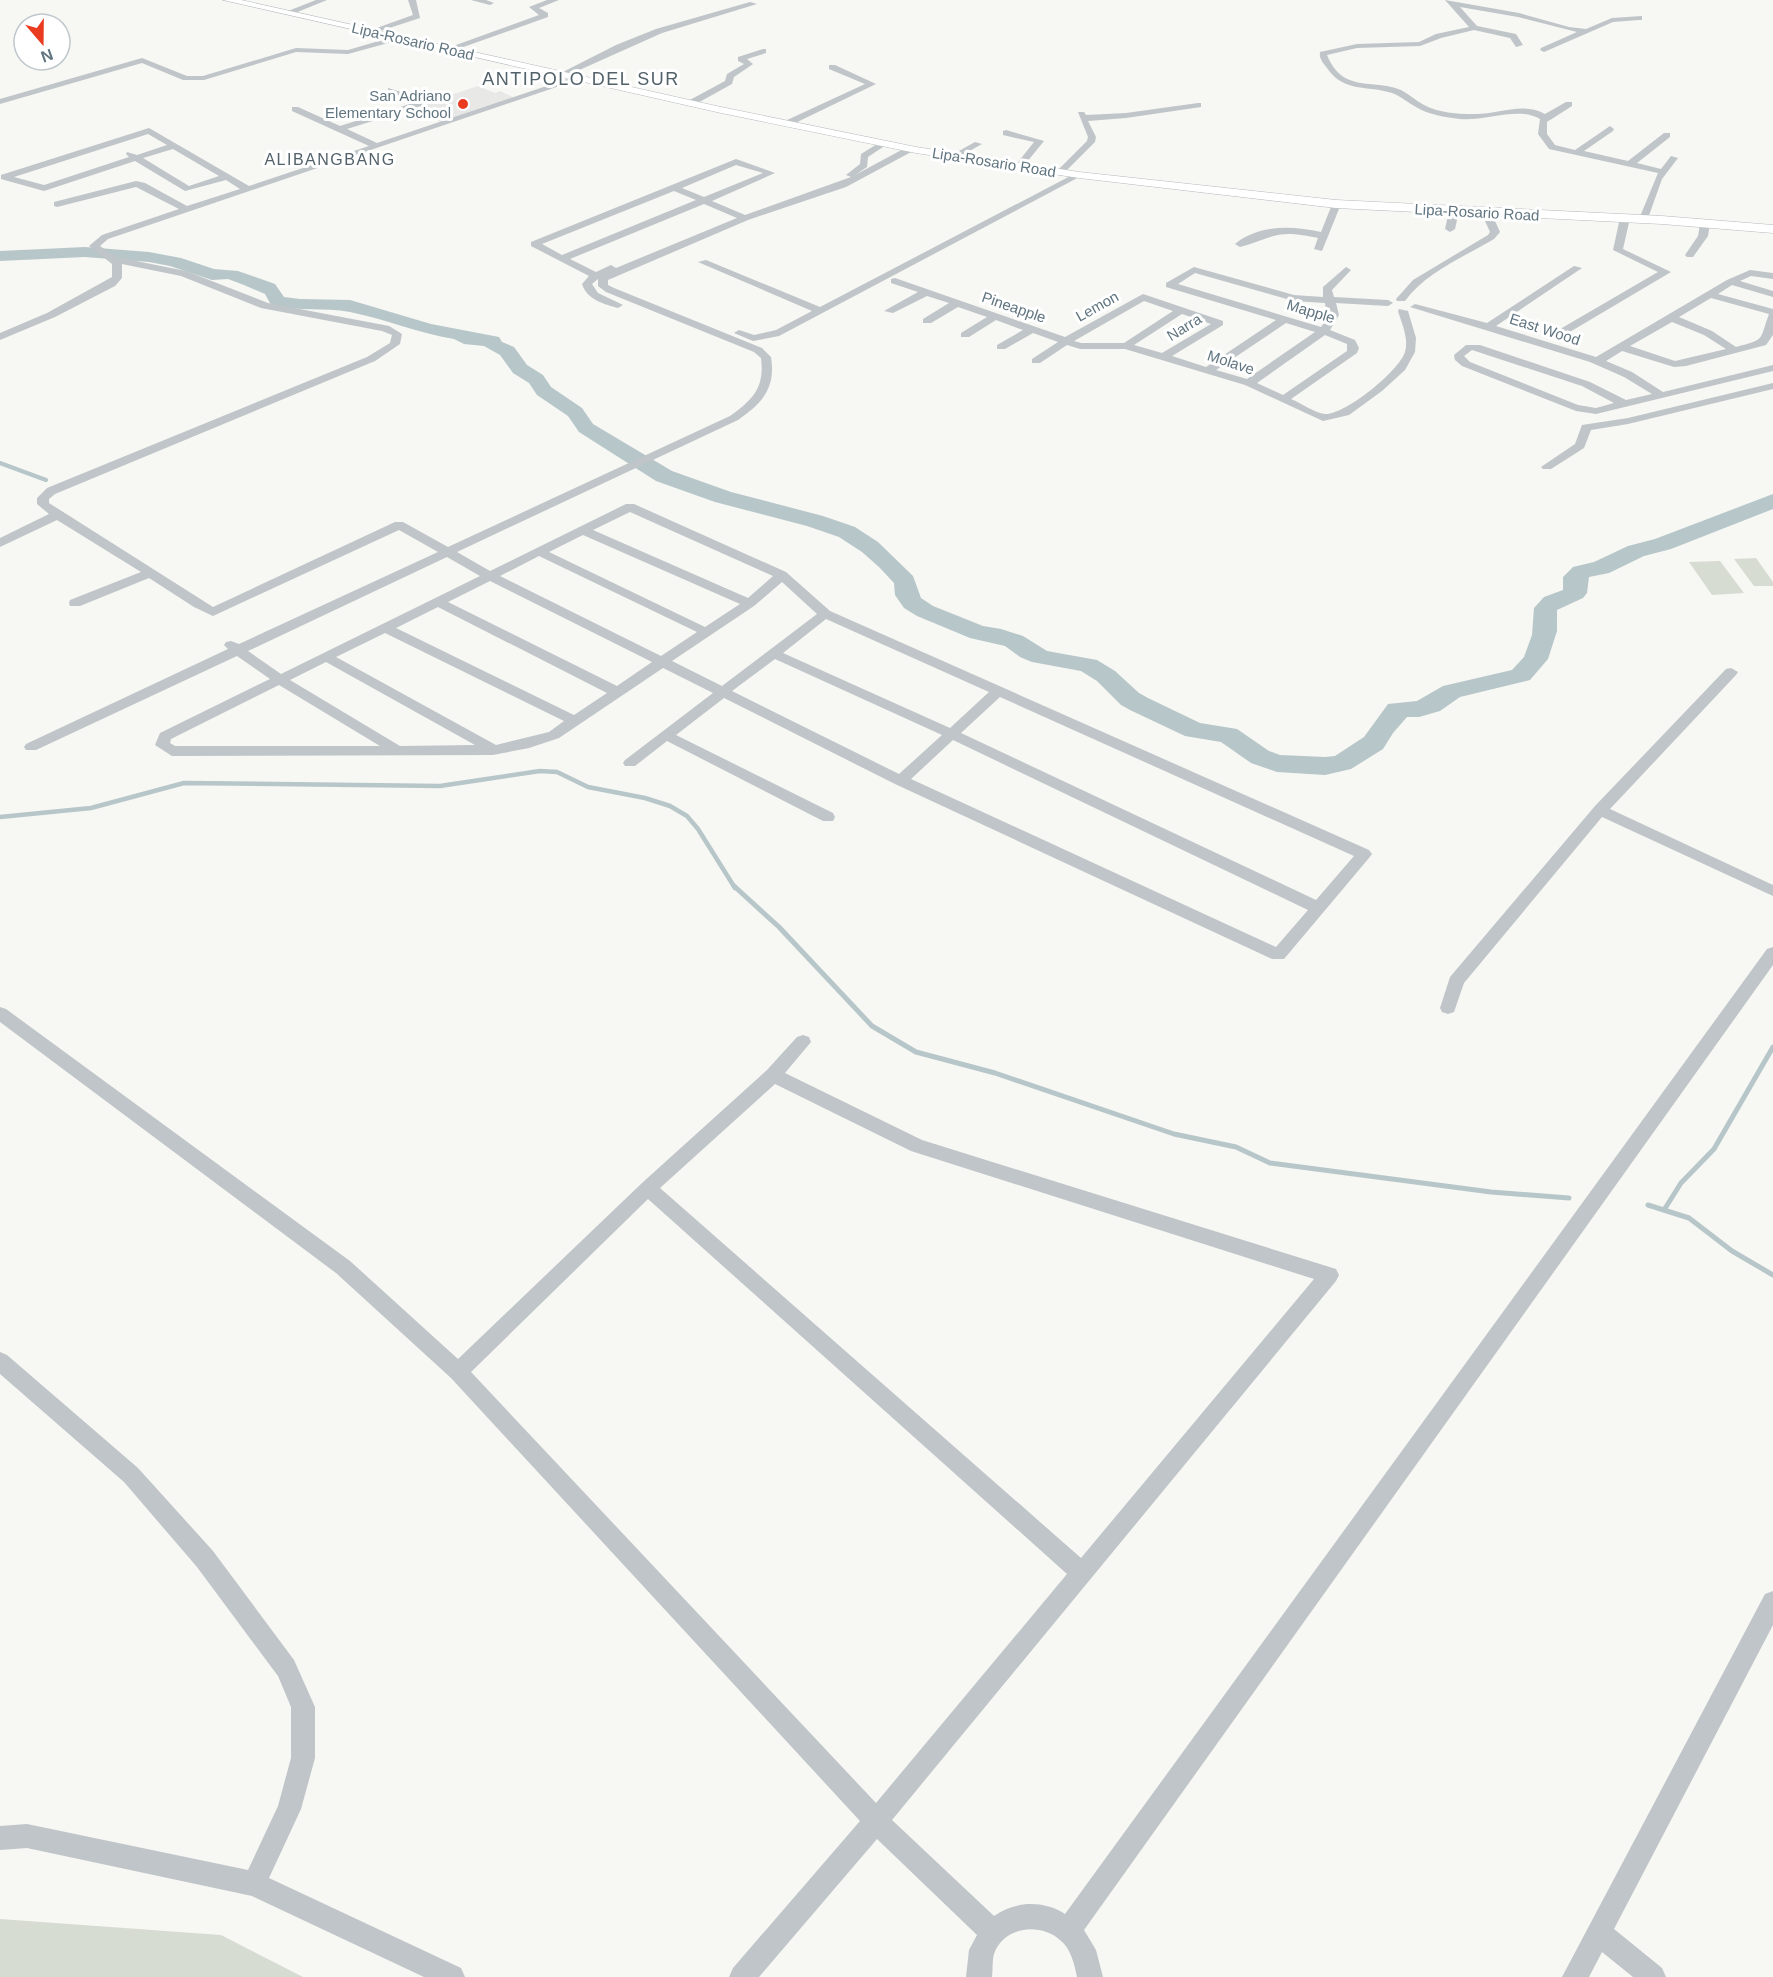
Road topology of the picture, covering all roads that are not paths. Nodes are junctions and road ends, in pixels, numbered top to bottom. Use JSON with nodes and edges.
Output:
{"nodes":[{"id":1,"x":228,"y":0,"type":"edge"},
{"id":2,"x":322,"y":0,"type":"edge"},
{"id":3,"x":412,"y":0,"type":"edge"},
{"id":4,"x":475,"y":0,"type":"edge"},
{"id":5,"x":555,"y":0,"type":"edge"},
{"id":6,"x":1450,"y":2,"type":"edge"},
{"id":7,"x":490,"y":3,"type":"dead end"},
{"id":8,"x":753,"y":4,"type":"dead end"},
{"id":9,"x":286,"y":13,"type":"junction"},
{"id":10,"x":1638,"y":18,"type":"dead end"},
{"id":11,"x":1474,"y":28,"type":"junction"},
{"id":12,"x":1587,"y":31,"type":"junction"},
{"id":13,"x":374,"y":32,"type":"junction"},
{"id":14,"x":396,"y":38,"type":"junction"},
{"id":15,"x":1520,"y":45,"type":"dead end"},
{"id":16,"x":449,"y":49,"type":"junction"},
{"id":17,"x":1544,"y":50,"type":"dead end"},
{"id":18,"x":763,"y":51,"type":"dead end"},
{"id":19,"x":832,"y":67,"type":"dead end"},
{"id":20,"x":564,"y":75,"type":"junction"},
{"id":21,"x":579,"y":78,"type":"junction"},
{"id":22,"x":391,"y":90,"type":"dead end"},
{"id":23,"x":0,"y":102,"type":"edge"},
{"id":24,"x":691,"y":103,"type":"junction"},
{"id":25,"x":1569,"y":104,"type":"dead end"},
{"id":26,"x":1198,"y":105,"type":"dead end"},
{"id":27,"x":369,"y":106,"type":"dead end"},
{"id":28,"x":295,"y":109,"type":"dead end"},
{"id":29,"x":386,"y":114,"type":"junction"},
{"id":30,"x":1545,"y":118,"type":"junction"},
{"id":31,"x":788,"y":123,"type":"junction"},
{"id":32,"x":1026,"y":126,"type":"dead end"},
{"id":33,"x":339,"y":129,"type":"junction"},
{"id":34,"x":1610,"y":129,"type":"dead end"},
{"id":35,"x":1006,"y":133,"type":"dead end"},
{"id":36,"x":1016,"y":134,"type":"junction"},
{"id":37,"x":1667,"y":135,"type":"dead end"},
{"id":38,"x":885,"y":143,"type":"junction"},
{"id":39,"x":108,"y":144,"type":"junction"},
{"id":40,"x":978,"y":144,"type":"dead end"},
{"id":41,"x":175,"y":145,"type":"junction"},
{"id":42,"x":377,"y":146,"type":"junction"},
{"id":43,"x":910,"y":149,"type":"junction"},
{"id":44,"x":1576,"y":153,"type":"junction"},
{"id":45,"x":954,"y":156,"type":"junction"},
{"id":46,"x":137,"y":157,"type":"junction"},
{"id":47,"x":1674,"y":158,"type":"dead end"},
{"id":48,"x":864,"y":165,"type":"junction"},
{"id":49,"x":1629,"y":165,"type":"junction"},
{"id":50,"x":1019,"y":166,"type":"junction"},
{"id":51,"x":877,"y":168,"type":"junction"},
{"id":52,"x":1060,"y":172,"type":"junction"},
{"id":53,"x":1664,"y":172,"type":"junction"},
{"id":54,"x":1079,"y":175,"type":"junction"},
{"id":55,"x":226,"y":177,"type":"junction"},
{"id":56,"x":246,"y":188,"type":"junction"},
{"id":57,"x":674,"y":188,"type":"junction"},
{"id":58,"x":704,"y":200,"type":"junction"},
{"id":59,"x":57,"y":204,"type":"dead end"},
{"id":60,"x":1336,"y":204,"type":"junction"},
{"id":61,"x":185,"y":209,"type":"junction"},
{"id":62,"x":1454,"y":211,"type":"junction"},
{"id":63,"x":1486,"y":212,"type":"junction"},
{"id":64,"x":742,"y":216,"type":"junction"},
{"id":65,"x":1625,"y":219,"type":"junction"},
{"id":66,"x":1644,"y":219,"type":"junction"},
{"id":67,"x":1706,"y":224,"type":"junction"},
{"id":68,"x":1450,"y":229,"type":"dead end"},
{"id":69,"x":1773,"y":229,"type":"edge"},
{"id":70,"x":1324,"y":236,"type":"junction"},
{"id":71,"x":1240,"y":244,"type":"dead end"},
{"id":72,"x":1319,"y":249,"type":"dead end"},
{"id":73,"x":1690,"y":255,"type":"dead end"},
{"id":74,"x":112,"y":258,"type":"junction"},
{"id":75,"x":562,"y":258,"type":"junction"},
{"id":76,"x":702,"y":262,"type":"dead end"},
{"id":77,"x":1577,"y":268,"type":"dead end"},
{"id":78,"x":1346,"y":270,"type":"dead end"},
{"id":79,"x":596,"y":276,"type":"junction"},
{"id":80,"x":1773,"y":276,"type":"edge"},
{"id":81,"x":895,"y":281,"type":"dead end"},
{"id":82,"x":1731,"y":282,"type":"junction"},
{"id":83,"x":629,"y":288,"type":"dead end"},
{"id":84,"x":926,"y":292,"type":"junction"},
{"id":85,"x":1773,"y":294,"type":"edge"},
{"id":86,"x":1711,"y":295,"type":"junction"},
{"id":87,"x":1401,"y":299,"type":"junction"},
{"id":88,"x":1331,"y":301,"type":"junction"},
{"id":89,"x":957,"y":303,"type":"junction"},
{"id":90,"x":1388,"y":303,"type":"junction"},
{"id":91,"x":1415,"y":307,"type":"junction"},
{"id":92,"x":1181,"y":310,"type":"junction"},
{"id":93,"x":820,"y":311,"type":"junction"},
{"id":94,"x":889,"y":311,"type":"dead end"},
{"id":95,"x":1403,"y":311,"type":"junction"},
{"id":96,"x":1773,"y":314,"type":"edge"},
{"id":97,"x":995,"y":316,"type":"junction"},
{"id":98,"x":1672,"y":318,"type":"junction"},
{"id":99,"x":1285,"y":319,"type":"junction"},
{"id":100,"x":927,"y":321,"type":"dead end"},
{"id":101,"x":1488,"y":327,"type":"junction"},
{"id":102,"x":1032,"y":329,"type":"junction"},
{"id":103,"x":1324,"y":331,"type":"junction"},
{"id":104,"x":1559,"y":334,"type":"dead end"},
{"id":105,"x":965,"y":335,"type":"dead end"},
{"id":106,"x":0,"y":337,"type":"edge"},
{"id":107,"x":1066,"y":341,"type":"junction"},
{"id":108,"x":1126,"y":346,"type":"junction"},
{"id":109,"x":1001,"y":347,"type":"dead end"},
{"id":110,"x":1621,"y":347,"type":"junction"},
{"id":111,"x":1733,"y":349,"type":"junction"},
{"id":112,"x":1165,"y":356,"type":"junction"},
{"id":113,"x":1036,"y":361,"type":"dead end"},
{"id":114,"x":1596,"y":362,"type":"junction"},
{"id":115,"x":1773,"y":368,"type":"edge"},
{"id":116,"x":1209,"y":370,"type":"junction"},
{"id":117,"x":754,"y":373,"type":"dead end"},
{"id":118,"x":1249,"y":382,"type":"junction"},
{"id":119,"x":1773,"y":386,"type":"edge"},
{"id":120,"x":751,"y":390,"type":"dead end"},
{"id":121,"x":1659,"y":394,"type":"junction"},
{"id":122,"x":1284,"y":399,"type":"junction"},
{"id":123,"x":1624,"y":404,"type":"junction"},
{"id":124,"x":650,"y":454,"type":"junction"},
{"id":125,"x":1546,"y":467,"type":"dead end"},
{"id":126,"x":57,"y":515,"type":"junction"},
{"id":127,"x":583,"y":530,"type":"junction"},
{"id":128,"x":0,"y":543,"type":"edge"},
{"id":129,"x":442,"y":551,"type":"junction"},
{"id":130,"x":538,"y":551,"type":"junction"},
{"id":131,"x":149,"y":573,"type":"junction"},
{"id":132,"x":488,"y":575,"type":"junction"},
{"id":133,"x":782,"y":575,"type":"junction"},
{"id":134,"x":437,"y":601,"type":"junction"},
{"id":135,"x":75,"y":603,"type":"dead end"},
{"id":136,"x":749,"y":603,"type":"junction"},
{"id":137,"x":825,"y":614,"type":"junction"},
{"id":138,"x":384,"y":627,"type":"junction"},
{"id":139,"x":706,"y":632,"type":"junction"},
{"id":140,"x":234,"y":648,"type":"junction"},
{"id":141,"x":773,"y":653,"type":"junction"},
{"id":142,"x":325,"y":656,"type":"junction"},
{"id":143,"x":662,"y":662,"type":"junction"},
{"id":144,"x":1731,"y":672,"type":"dead end"},
{"id":145,"x":279,"y":679,"type":"junction"},
{"id":146,"x":999,"y":691,"type":"junction"},
{"id":147,"x":617,"y":692,"type":"junction"},
{"id":148,"x":721,"y":692,"type":"junction"},
{"id":149,"x":575,"y":721,"type":"junction"},
{"id":150,"x":952,"y":734,"type":"junction"},
{"id":151,"x":666,"y":735,"type":"junction"},
{"id":152,"x":27,"y":744,"type":"dead end"},
{"id":153,"x":397,"y":750,"type":"junction"},
{"id":154,"x":493,"y":750,"type":"junction"},
{"id":155,"x":630,"y":763,"type":"dead end"},
{"id":156,"x":900,"y":781,"type":"junction"},
{"id":157,"x":1600,"y":810,"type":"junction"},
{"id":158,"x":828,"y":817,"type":"dead end"},
{"id":159,"x":1773,"y":891,"type":"edge"},
{"id":160,"x":1318,"y":908,"type":"junction"},
{"id":161,"x":1773,"y":953,"type":"edge"},
{"id":162,"x":1449,"y":1008,"type":"dead end"},
{"id":163,"x":0,"y":1013,"type":"edge"},
{"id":164,"x":803,"y":1042,"type":"dead end"},
{"id":165,"x":773,"y":1075,"type":"junction"},
{"id":166,"x":648,"y":1188,"type":"junction"},
{"id":167,"x":0,"y":1361,"type":"edge"},
{"id":168,"x":458,"y":1372,"type":"junction"},
{"id":169,"x":1082,"y":1573,"type":"junction"},
{"id":170,"x":1773,"y":1602,"type":"edge"},
{"id":171,"x":876,"y":1821,"type":"junction"},
{"id":172,"x":0,"y":1838,"type":"edge"},
{"id":173,"x":254,"y":1884,"type":"junction"},
{"id":174,"x":1069,"y":1930,"type":"junction"},
{"id":175,"x":1599,"y":1932,"type":"junction"},
{"id":176,"x":993,"y":1933,"type":"junction"},
{"id":177,"x":452,"y":1977,"type":"edge"},
{"id":178,"x":742,"y":1977,"type":"edge"},
{"id":179,"x":979,"y":1977,"type":"edge"},
{"id":180,"x":1089,"y":1977,"type":"edge"},
{"id":181,"x":1575,"y":1977,"type":"edge"},
{"id":182,"x":1653,"y":1977,"type":"edge"}],
"edges":[{"from":1,"to":9,"type":"main road","name":"Lipa-Rosario Road"},
{"from":2,"to":9,"type":"street"},
{"from":3,"to":13,"type":"street"},
{"from":4,"to":7,"type":"street"},
{"from":5,"to":16,"type":"street"},
{"from":6,"to":11,"type":"street"},
{"from":6,"to":12,"type":"street"},
{"from":8,"to":20,"type":"street"},
{"from":9,"to":13,"type":"main road","name":"Lipa-Rosario Road"},
{"from":10,"to":12,"type":"street"},
{"from":11,"to":15,"type":"street"},
{"from":11,"to":30,"type":"street"},
{"from":12,"to":17,"type":"street"},
{"from":13,"to":14,"type":"main road","name":"Lipa-Rosario Road"},
{"from":14,"to":16,"type":"main road","name":"Lipa-Rosario Road"},
{"from":14,"to":23,"type":"street"},
{"from":16,"to":20,"type":"main road","name":"Lipa-Rosario Road"},
{"from":18,"to":24,"type":"street"},
{"from":19,"to":31,"type":"street"},
{"from":20,"to":21,"type":"main road","name":"Lipa-Rosario Road"},
{"from":21,"to":24,"type":"main road","name":"Lipa-Rosario Road"},
{"from":21,"to":42,"type":"street"},
{"from":22,"to":29,"type":"street"},
{"from":24,"to":31,"type":"main road","name":"Lipa-Rosario Road"},
{"from":25,"to":30,"type":"street"},
{"from":26,"to":52,"type":"street"},
{"from":27,"to":29,"type":"street"},
{"from":28,"to":33,"type":"street"},
{"from":29,"to":33,"type":"street"},
{"from":30,"to":44,"type":"street"},
{"from":31,"to":38,"type":"main road","name":"Lipa-Rosario Road"},
{"from":32,"to":36,"type":"street"},
{"from":33,"to":42,"type":"street"},
{"from":34,"to":44,"type":"street"},
{"from":35,"to":36,"type":"street"},
{"from":36,"to":50,"type":"street"},
{"from":37,"to":49,"type":"street"},
{"from":38,"to":43,"type":"main road","name":"Lipa-Rosario Road"},
{"from":38,"to":48,"type":"street"},
{"from":39,"to":41,"type":"street"},
{"from":39,"to":46,"type":"street"},
{"from":39,"to":46,"type":"street"},
{"from":40,"to":45,"type":"street"},
{"from":41,"to":46,"type":"street"},
{"from":41,"to":55,"type":"street"},
{"from":42,"to":56,"type":"street"},
{"from":43,"to":45,"type":"main road","name":"Lipa-Rosario Road"},
{"from":43,"to":51,"type":"street"},
{"from":44,"to":49,"type":"street"},
{"from":45,"to":50,"type":"main road","name":"Lipa-Rosario Road"},
{"from":46,"to":55,"type":"street"},
{"from":47,"to":53,"type":"street"},
{"from":48,"to":51,"type":"street"},
{"from":48,"to":64,"type":"street"},
{"from":49,"to":53,"type":"street"},
{"from":50,"to":52,"type":"main road","name":"Lipa-Rosario Road"},
{"from":51,"to":64,"type":"street"},
{"from":52,"to":54,"type":"main road","name":"Lipa-Rosario Road"},
{"from":53,"to":66,"type":"street"},
{"from":54,"to":60,"type":"main road","name":"Lipa-Rosario Road"},
{"from":54,"to":93,"type":"street"},
{"from":55,"to":56,"type":"street"},
{"from":56,"to":61,"type":"street"},
{"from":57,"to":58,"type":"street"},
{"from":57,"to":58,"type":"street"},
{"from":57,"to":75,"type":"street"},
{"from":58,"to":64,"type":"street"},
{"from":58,"to":75,"type":"street"},
{"from":59,"to":61,"type":"street"},
{"from":60,"to":62,"type":"main road","name":"Lipa-Rosario Road"},
{"from":60,"to":70,"type":"street"},
{"from":61,"to":74,"type":"street"},
{"from":62,"to":63,"type":"main road","name":"Lipa-Rosario Road"},
{"from":62,"to":68,"type":"street"},
{"from":63,"to":65,"type":"main road","name":"Lipa-Rosario Road"},
{"from":63,"to":87,"type":"street"},
{"from":64,"to":79,"type":"street"},
{"from":64,"to":124,"type":"street"},
{"from":65,"to":66,"type":"main road","name":"Lipa-Rosario Road"},
{"from":65,"to":104,"type":"street"},
{"from":66,"to":67,"type":"main road","name":"Lipa-Rosario Road"},
{"from":67,"to":69,"type":"main road","name":"Lipa-Rosario Road"},
{"from":67,"to":73,"type":"street"},
{"from":70,"to":71,"type":"street"},
{"from":70,"to":72,"type":"street"},
{"from":74,"to":106,"type":"street"},
{"from":74,"to":126,"type":"street"},
{"from":75,"to":79,"type":"street"},
{"from":76,"to":93,"type":"street"},
{"from":77,"to":101,"type":"street"},
{"from":78,"to":88,"type":"street"},
{"from":79,"to":117,"type":"street"},
{"from":80,"to":82,"type":"street"},
{"from":81,"to":84,"type":"street","name":"Pineapple"},
{"from":82,"to":85,"type":"street"},
{"from":82,"to":86,"type":"street"},
{"from":83,"to":93,"type":"street"},
{"from":84,"to":89,"type":"street","name":"Pineapple"},
{"from":84,"to":94,"type":"street"},
{"from":86,"to":96,"type":"street"},
{"from":86,"to":98,"type":"street"},
{"from":87,"to":90,"type":"street"},
{"from":87,"to":91,"type":"street","name":"East Wood"},
{"from":88,"to":90,"type":"street"},
{"from":88,"to":99,"type":"street","name":"Mapple"},
{"from":88,"to":103,"type":"street"},
{"from":89,"to":97,"type":"street","name":"Pineapple"},
{"from":89,"to":100,"type":"street"},
{"from":90,"to":95,"type":"street"},
{"from":91,"to":95,"type":"street"},
{"from":91,"to":101,"type":"street","name":"East Wood"},
{"from":92,"to":107,"type":"street","name":"Lemon"},
{"from":92,"to":108,"type":"street"},
{"from":92,"to":112,"type":"street","name":"Narra"},
{"from":95,"to":122,"type":"street","name":"Molave"},
{"from":96,"to":111,"type":"street"},
{"from":97,"to":102,"type":"street","name":"Pineapple"},
{"from":97,"to":105,"type":"street"},
{"from":98,"to":110,"type":"street"},
{"from":98,"to":111,"type":"street"},
{"from":99,"to":103,"type":"street","name":"Mapple"},
{"from":99,"to":116,"type":"street"},
{"from":101,"to":114,"type":"street","name":"East Wood"},
{"from":102,"to":107,"type":"street","name":"Pineapple"},
{"from":102,"to":109,"type":"street"},
{"from":103,"to":118,"type":"street"},
{"from":103,"to":122,"type":"street","name":"Mapple"},
{"from":107,"to":108,"type":"street","name":"Pineapple"},
{"from":107,"to":113,"type":"street","name":"Lemon"},
{"from":108,"to":112,"type":"street","name":"Molave"},
{"from":110,"to":111,"type":"street"},
{"from":110,"to":114,"type":"street"},
{"from":112,"to":116,"type":"street","name":"Molave"},
{"from":114,"to":121,"type":"street","name":"East Wood"},
{"from":115,"to":121,"type":"street"},
{"from":116,"to":118,"type":"street","name":"Molave"},
{"from":118,"to":122,"type":"street","name":"Molave"},
{"from":119,"to":125,"type":"street"},
{"from":120,"to":124,"type":"street"},
{"from":121,"to":123,"type":"street"},
{"from":123,"to":123,"type":"street"},
{"from":124,"to":129,"type":"street"},
{"from":126,"to":128,"type":"street"},
{"from":126,"to":131,"type":"street"},
{"from":127,"to":130,"type":"street"},
{"from":127,"to":133,"type":"street"},
{"from":127,"to":136,"type":"street"},
{"from":129,"to":131,"type":"street"},
{"from":129,"to":132,"type":"street"},
{"from":129,"to":140,"type":"street"},
{"from":130,"to":132,"type":"street"},
{"from":130,"to":139,"type":"street"},
{"from":131,"to":135,"type":"street"},
{"from":132,"to":134,"type":"street"},
{"from":132,"to":143,"type":"street"},
{"from":133,"to":136,"type":"street"},
{"from":133,"to":137,"type":"street"},
{"from":134,"to":138,"type":"street"},
{"from":134,"to":147,"type":"street"},
{"from":136,"to":139,"type":"street"},
{"from":137,"to":141,"type":"street"},
{"from":137,"to":146,"type":"street"},
{"from":138,"to":142,"type":"street"},
{"from":138,"to":149,"type":"street"},
{"from":139,"to":143,"type":"street"},
{"from":140,"to":145,"type":"street"},
{"from":140,"to":152,"type":"street"},
{"from":141,"to":148,"type":"street"},
{"from":141,"to":150,"type":"street"},
{"from":142,"to":145,"type":"street"},
{"from":142,"to":154,"type":"street"},
{"from":143,"to":147,"type":"street"},
{"from":143,"to":148,"type":"street"},
{"from":144,"to":157,"type":"street"},
{"from":145,"to":153,"type":"street"},
{"from":145,"to":153,"type":"street"},
{"from":146,"to":150,"type":"street"},
{"from":146,"to":160,"type":"street"},
{"from":147,"to":149,"type":"street"},
{"from":148,"to":151,"type":"street"},
{"from":148,"to":156,"type":"street"},
{"from":149,"to":154,"type":"street"},
{"from":150,"to":156,"type":"street"},
{"from":150,"to":160,"type":"street"},
{"from":151,"to":155,"type":"street"},
{"from":151,"to":158,"type":"street"},
{"from":153,"to":154,"type":"street"},
{"from":156,"to":160,"type":"street"},
{"from":157,"to":159,"type":"street"},
{"from":157,"to":162,"type":"street"},
{"from":161,"to":174,"type":"street"},
{"from":163,"to":168,"type":"street"},
{"from":164,"to":165,"type":"street"},
{"from":165,"to":166,"type":"street"},
{"from":165,"to":169,"type":"street"},
{"from":166,"to":168,"type":"street"},
{"from":166,"to":169,"type":"street"},
{"from":167,"to":173,"type":"street"},
{"from":168,"to":171,"type":"street"},
{"from":169,"to":171,"type":"street"},
{"from":170,"to":175,"type":"street"},
{"from":171,"to":176,"type":"street"},
{"from":171,"to":178,"type":"street"},
{"from":172,"to":173,"type":"street"},
{"from":173,"to":177,"type":"street"},
{"from":174,"to":176,"type":"street"},
{"from":174,"to":180,"type":"street"},
{"from":175,"to":181,"type":"street"},
{"from":175,"to":182,"type":"street"},
{"from":176,"to":179,"type":"street"}]}
